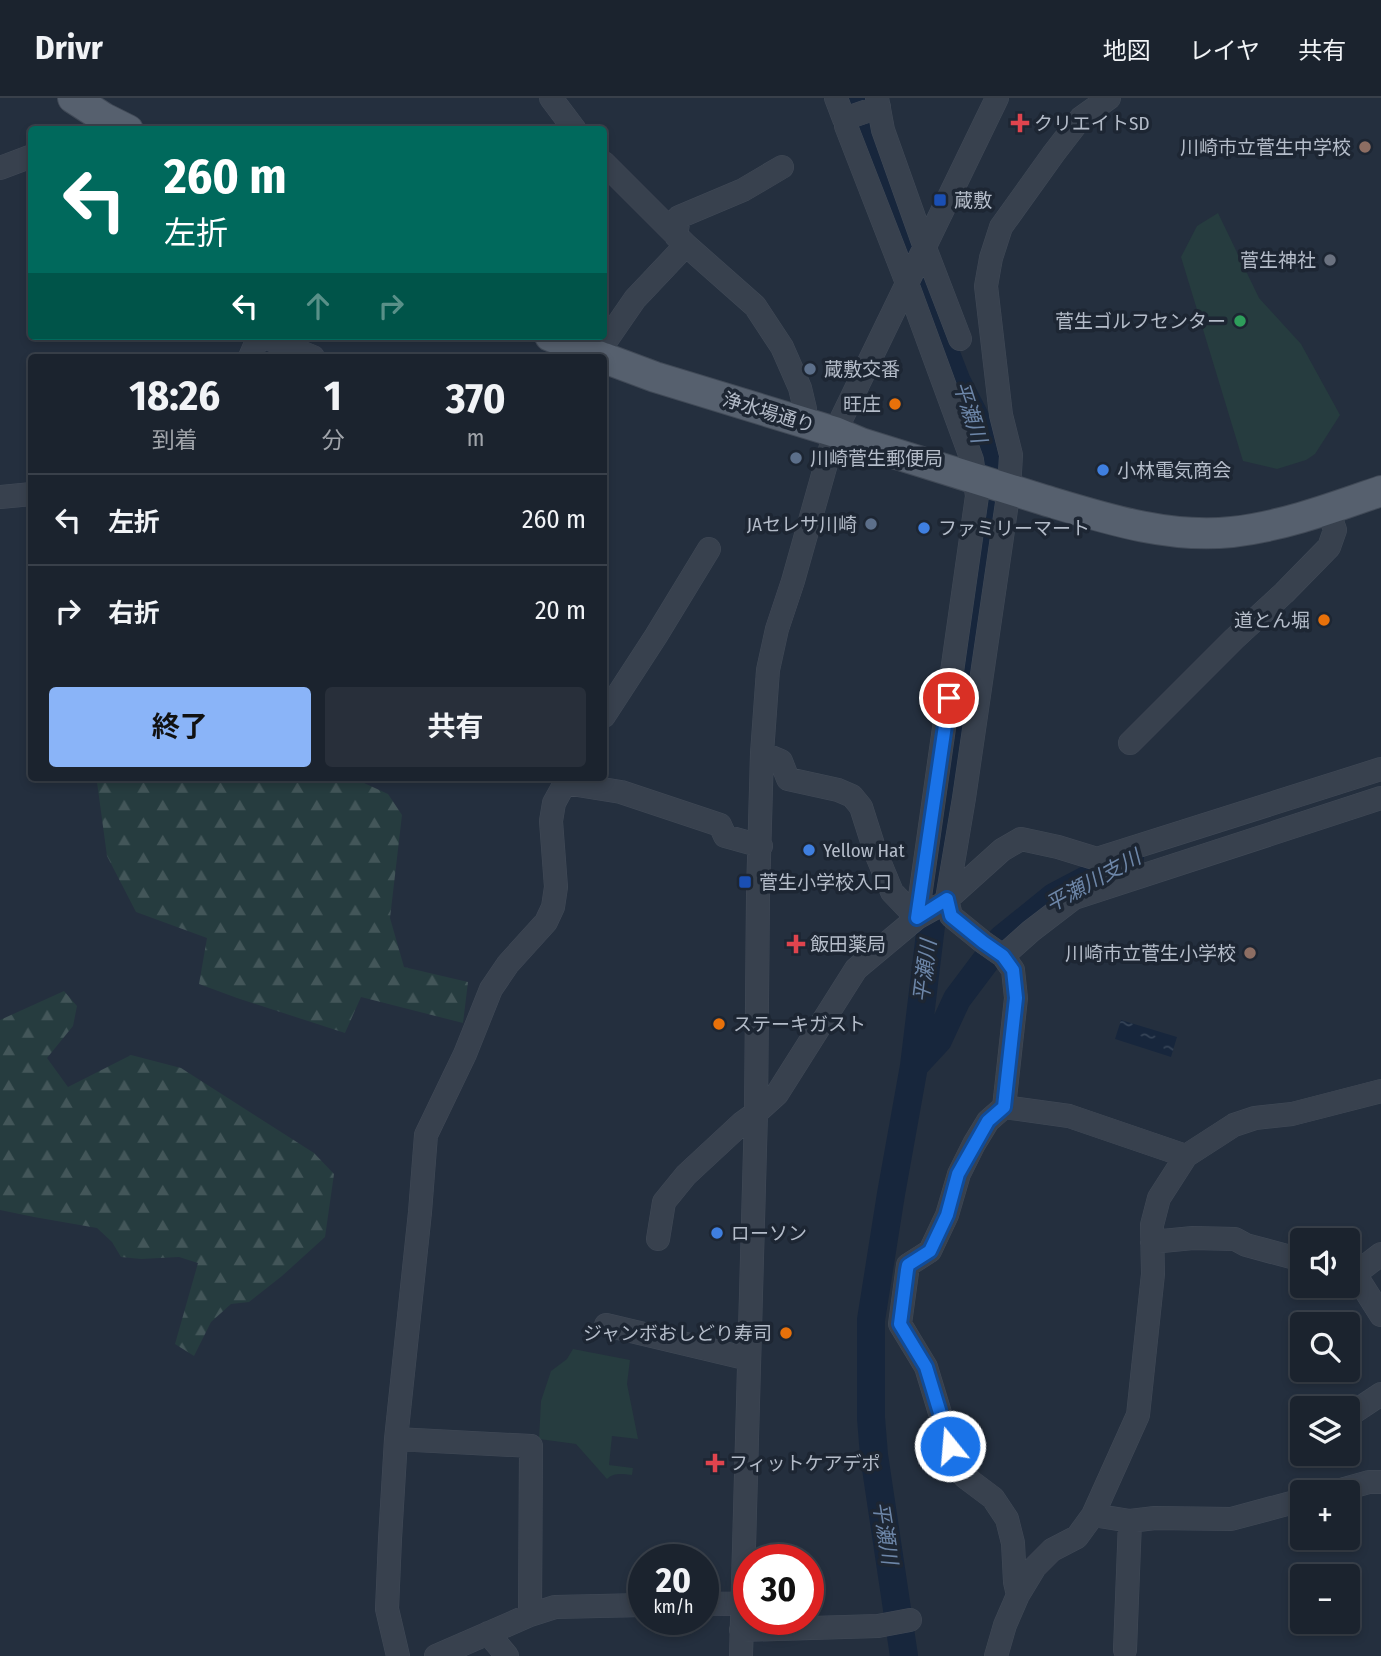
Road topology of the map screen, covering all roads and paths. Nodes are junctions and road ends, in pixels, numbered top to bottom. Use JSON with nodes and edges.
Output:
{"nodes":[{"id":1,"x":73,"y":98,"type":"edge"},
{"id":2,"x":551,"y":98,"type":"edge"},
{"id":3,"x":836,"y":98,"type":"edge"},
{"id":4,"x":997,"y":98,"type":"edge"},
{"id":5,"x":1109,"y":98,"type":"edge"},
{"id":6,"x":866,"y":111,"type":"edge"},
{"id":7,"x":110,"y":126,"type":"edge"},
{"id":8,"x":572,"y":126,"type":"edge"},
{"id":9,"x":28,"y":158,"type":"edge"},
{"id":10,"x":607,"y":166,"type":"edge"},
{"id":11,"x":782,"y":167,"type":"dead end"},
{"id":12,"x":0,"y":168,"type":"edge"},
{"id":13,"x":681,"y":240,"type":"junction"},
{"id":14,"x":924,"y":248,"type":"junction"},
{"id":15,"x":907,"y":282,"type":"junction"},
{"id":16,"x":960,"y":339,"type":"dead end"},
{"id":17,"x":270,"y":340,"type":"edge"},
{"id":18,"x":559,"y":340,"type":"edge"},
{"id":19,"x":607,"y":340,"type":"edge"},
{"id":20,"x":305,"y":354,"type":"edge"},
{"id":21,"x":590,"y":354,"type":"edge"},
{"id":22,"x":607,"y":361,"type":"edge"},
{"id":23,"x":802,"y":422,"type":"junction"},
{"id":24,"x":835,"y":432,"type":"junction"},
{"id":25,"x":973,"y":477,"type":"junction"},
{"id":26,"x":1009,"y":489,"type":"junction"},
{"id":27,"x":1381,"y":491,"type":"edge"},
{"id":28,"x":28,"y":494,"type":"edge"},
{"id":29,"x":0,"y":497,"type":"edge"},
{"id":30,"x":1328,"y":510,"type":"junction"},
{"id":31,"x":709,"y":549,"type":"dead end"},
{"id":32,"x":953,"y":670,"type":"junction"},
{"id":33,"x":981,"y":676,"type":"junction"},
{"id":34,"x":607,"y":711,"type":"edge"},
{"id":35,"x":1130,"y":743,"type":"dead end"},
{"id":36,"x":762,"y":752,"type":"junction"},
{"id":37,"x":1381,"y":769,"type":"edge"},
{"id":38,"x":566,"y":781,"type":"edge"},
{"id":39,"x":572,"y":781,"type":"edge"},
{"id":40,"x":1381,"y":798,"type":"edge"},
{"id":41,"x":761,"y":846,"type":"junction"},
{"id":42,"x":1097,"y":859,"type":"junction"},
{"id":43,"x":1126,"y":881,"type":"junction"},
{"id":44,"x":944,"y":902,"type":"junction"},
{"id":45,"x":919,"y":918,"type":"junction"},
{"id":46,"x":1003,"y":956,"type":"junction"},
{"id":47,"x":1381,"y":1091,"type":"edge"},
{"id":48,"x":1004,"y":1107,"type":"junction"},
{"id":49,"x":756,"y":1113,"type":"junction"},
{"id":50,"x":1186,"y":1156,"type":"junction"},
{"id":51,"x":658,"y":1240,"type":"dead end"},
{"id":52,"x":1152,"y":1242,"type":"junction"},
{"id":53,"x":1381,"y":1254,"type":"edge"},
{"id":54,"x":1290,"y":1257,"type":"edge"},
{"id":55,"x":1360,"y":1267,"type":"edge"},
{"id":56,"x":1360,"y":1286,"type":"edge"},
{"id":57,"x":1381,"y":1315,"type":"edge"},
{"id":58,"x":606,"y":1325,"type":"dead end"},
{"id":59,"x":749,"y":1359,"type":"junction"},
{"id":60,"x":396,"y":1439,"type":"junction"},
{"id":61,"x":1381,"y":1482,"type":"edge"},
{"id":62,"x":1360,"y":1485,"type":"edge"},
{"id":63,"x":1290,"y":1503,"type":"edge"},
{"id":64,"x":1093,"y":1515,"type":"junction"},
{"id":65,"x":1130,"y":1521,"type":"junction"},
{"id":66,"x":744,"y":1544,"type":"edge"},
{"id":67,"x":1018,"y":1595,"type":"junction"},
{"id":68,"x":628,"y":1605,"type":"edge"},
{"id":69,"x":530,"y":1615,"type":"junction"},
{"id":70,"x":900,"y":1622,"type":"dead end"},
{"id":71,"x":824,"y":1626,"type":"edge"},
{"id":72,"x":488,"y":1633,"type":"junction"},
{"id":73,"x":741,"y":1635,"type":"edge"},
{"id":74,"x":1125,"y":1650,"type":"dead end"},
{"id":75,"x":398,"y":1656,"type":"edge"},
{"id":76,"x":436,"y":1656,"type":"edge"},
{"id":77,"x":507,"y":1656,"type":"edge"},
{"id":78,"x":741,"y":1656,"type":"edge"},
{"id":79,"x":996,"y":1656,"type":"edge"}],
"edges":[{"from":1,"to":7,"type":"main road"},
{"from":2,"to":8,"type":"street"},
{"from":3,"to":6,"type":"street"},
{"from":4,"to":14,"type":"street"},
{"from":5,"to":26,"type":"street"},
{"from":6,"to":14,"type":"street"},
{"from":6,"to":15,"type":"street"},
{"from":9,"to":12,"type":"street"},
{"from":10,"to":13,"type":"street"},
{"from":11,"to":13,"type":"street"},
{"from":13,"to":19,"type":"street"},
{"from":13,"to":23,"type":"street"},
{"from":14,"to":15,"type":"street"},
{"from":14,"to":16,"type":"street"},
{"from":15,"to":24,"type":"street"},
{"from":15,"to":25,"type":"street"},
{"from":17,"to":20,"type":"street"},
{"from":18,"to":21,"type":"main road","name":"浄水場通り"},
{"from":22,"to":23,"type":"main road","name":"浄水場通り"},
{"from":23,"to":24,"type":"main road","name":"浄水場通り"},
{"from":24,"to":25,"type":"main road","name":"浄水場通り"},
{"from":24,"to":36,"type":"street"},
{"from":25,"to":26,"type":"main road","name":"浄水場通り"},
{"from":25,"to":32,"type":"street"},
{"from":26,"to":30,"type":"main road","name":"浄水場通り"},
{"from":26,"to":33,"type":"street"},
{"from":27,"to":30,"type":"main road","name":"浄水場通り"},
{"from":28,"to":29,"type":"street"},
{"from":30,"to":35,"type":"street"},
{"from":31,"to":34,"type":"street"},
{"from":32,"to":33,"type":"street"},
{"from":32,"to":45,"type":"street"},
{"from":33,"to":44,"type":"street"},
{"from":36,"to":41,"type":"street"},
{"from":36,"to":45,"type":"street"},
{"from":37,"to":42,"type":"street"},
{"from":38,"to":60,"type":"street"},
{"from":39,"to":41,"type":"street"},
{"from":40,"to":43,"type":"street"},
{"from":41,"to":49,"type":"street"},
{"from":42,"to":43,"type":"street"},
{"from":42,"to":44,"type":"street"},
{"from":43,"to":46,"type":"street"},
{"from":44,"to":45,"type":"street"},
{"from":44,"to":46,"type":"street"},
{"from":45,"to":49,"type":"street"},
{"from":46,"to":48,"type":"street"},
{"from":47,"to":50,"type":"street"},
{"from":48,"to":50,"type":"street"},
{"from":48,"to":67,"type":"street"},
{"from":49,"to":51,"type":"street"},
{"from":49,"to":59,"type":"street"},
{"from":50,"to":52,"type":"street"},
{"from":52,"to":54,"type":"street"},
{"from":52,"to":64,"type":"street"},
{"from":53,"to":55,"type":"street"},
{"from":56,"to":57,"type":"street"},
{"from":58,"to":59,"type":"street"},
{"from":59,"to":66,"type":"street"},
{"from":60,"to":69,"type":"street"},
{"from":60,"to":75,"type":"street"},
{"from":61,"to":62,"type":"street"},
{"from":63,"to":65,"type":"street"},
{"from":64,"to":65,"type":"street"},
{"from":64,"to":67,"type":"street"},
{"from":65,"to":74,"type":"street"},
{"from":67,"to":79,"type":"street"},
{"from":68,"to":69,"type":"street"},
{"from":69,"to":72,"type":"street"},
{"from":70,"to":71,"type":"street"},
{"from":72,"to":76,"type":"street"},
{"from":72,"to":77,"type":"street"},
{"from":73,"to":78,"type":"street"}]}
